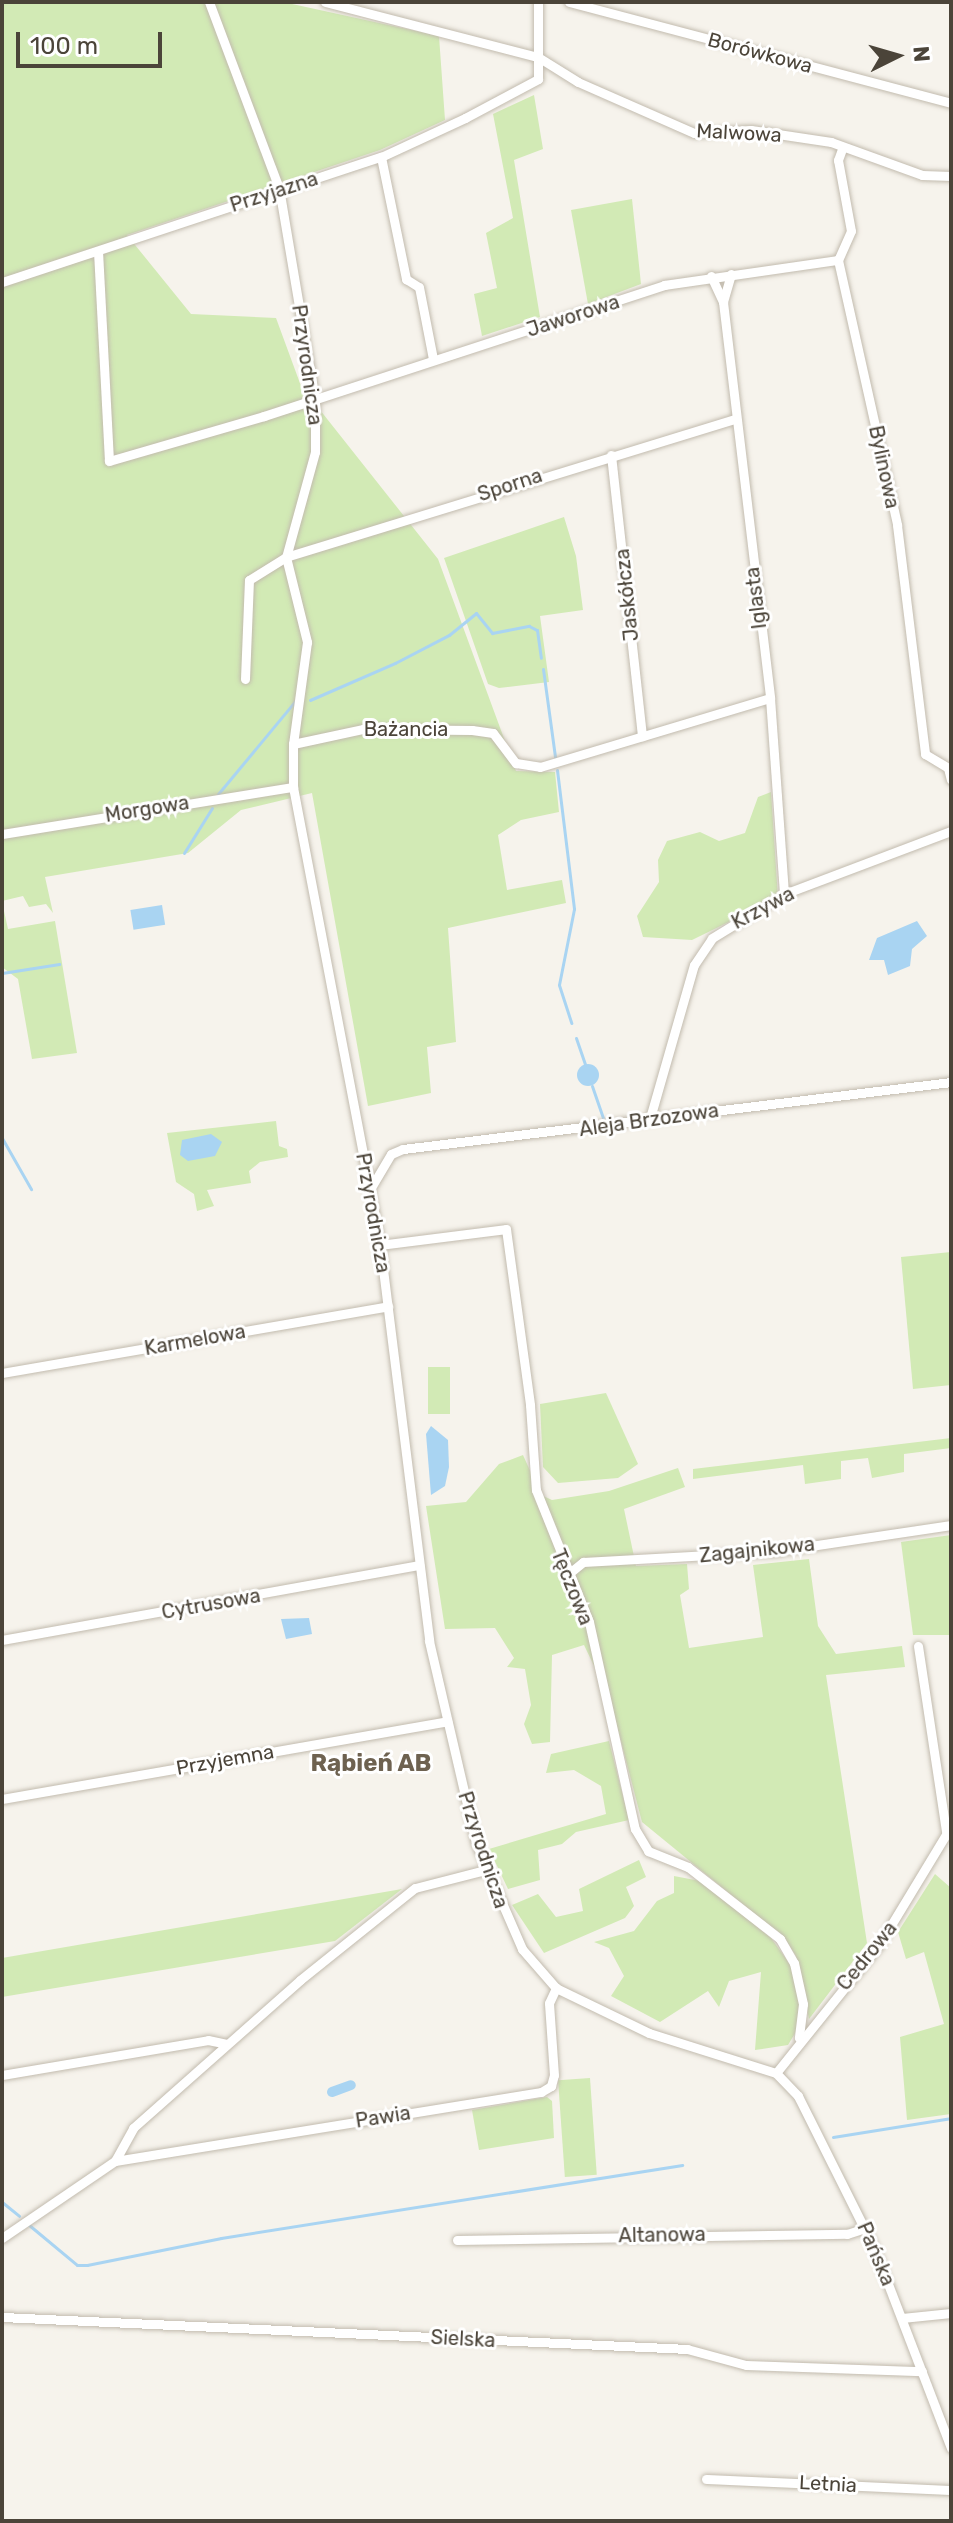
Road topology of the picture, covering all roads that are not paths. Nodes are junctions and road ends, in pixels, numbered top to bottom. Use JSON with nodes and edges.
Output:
{"nodes":[{"id":1,"x":209,"y":2,"type":"edge"},
{"id":2,"x":325,"y":2,"type":"edge"},
{"id":3,"x":538,"y":2,"type":"edge"},
{"id":4,"x":569,"y":2,"type":"edge"},
{"id":5,"x":365,"y":6,"type":"edge"},
{"id":6,"x":538,"y":57,"type":"junction"},
{"id":7,"x":951,"y":103,"type":"edge"},
{"id":8,"x":842,"y":149,"type":"junction"},
{"id":9,"x":381,"y":157,"type":"junction"},
{"id":10,"x":951,"y":176,"type":"edge"},
{"id":11,"x":279,"y":188,"type":"junction"},
{"id":12,"x":98,"y":251,"type":"junction"},
{"id":13,"x":838,"y":260,"type":"junction"},
{"id":14,"x":731,"y":274,"type":"junction"},
{"id":15,"x":711,"y":276,"type":"junction"},
{"id":16,"x":2,"y":282,"type":"edge"},
{"id":17,"x":723,"y":302,"type":"junction"},
{"id":18,"x":433,"y":359,"type":"junction"},
{"id":19,"x":315,"y":400,"type":"junction"},
{"id":20,"x":735,"y":419,"type":"junction"},
{"id":21,"x":611,"y":455,"type":"junction"},
{"id":22,"x":286,"y":557,"type":"junction"},
{"id":23,"x":245,"y":679,"type":"dead end"},
{"id":24,"x":770,"y":698,"type":"junction"},
{"id":25,"x":642,"y":736,"type":"junction"},
{"id":26,"x":293,"y":744,"type":"junction"},
{"id":27,"x":951,"y":780,"type":"edge"},
{"id":28,"x":293,"y":787,"type":"junction"},
{"id":29,"x":951,"y":831,"type":"edge"},
{"id":30,"x":2,"y":834,"type":"edge"},
{"id":31,"x":784,"y":894,"type":"junction"},
{"id":32,"x":951,"y":1082,"type":"edge"},
{"id":33,"x":650,"y":1118,"type":"junction"},
{"id":34,"x":369,"y":1191,"type":"junction"},
{"id":35,"x":380,"y":1245,"type":"junction"},
{"id":36,"x":388,"y":1306,"type":"junction"},
{"id":37,"x":2,"y":1373,"type":"edge"},
{"id":38,"x":951,"y":1525,"type":"edge"},
{"id":39,"x":419,"y":1565,"type":"junction"},
{"id":40,"x":567,"y":1575,"type":"junction"},
{"id":41,"x":2,"y":1640,"type":"edge"},
{"id":42,"x":918,"y":1646,"type":"dead end"},
{"id":43,"x":447,"y":1721,"type":"junction"},
{"id":44,"x":2,"y":1799,"type":"edge"},
{"id":45,"x":949,"y":1829,"type":"edge"},
{"id":46,"x":485,"y":1870,"type":"junction"},
{"id":47,"x":556,"y":1988,"type":"junction"},
{"id":48,"x":799,"y":2038,"type":"junction"},
{"id":49,"x":227,"y":2044,"type":"junction"},
{"id":50,"x":776,"y":2073,"type":"junction"},
{"id":51,"x":2,"y":2075,"type":"edge"},
{"id":52,"x":115,"y":2161,"type":"junction"},
{"id":53,"x":866,"y":2228,"type":"junction"},
{"id":54,"x":2,"y":2238,"type":"edge"},
{"id":55,"x":457,"y":2240,"type":"dead end"},
{"id":56,"x":951,"y":2313,"type":"edge"},
{"id":57,"x":2,"y":2317,"type":"edge"},
{"id":58,"x":902,"y":2318,"type":"junction"},
{"id":59,"x":922,"y":2371,"type":"junction"},
{"id":60,"x":951,"y":2448,"type":"edge"},
{"id":61,"x":706,"y":2479,"type":"dead end"},
{"id":62,"x":951,"y":2490,"type":"edge"}],
"edges":[{"from":1,"to":11,"type":"street","name":"Przyrodnicza"},
{"from":2,"to":5,"type":"street","name":"Malwowa"},
{"from":3,"to":6,"type":"street"},
{"from":4,"to":7,"type":"street","name":"Borówkowa"},
{"from":5,"to":6,"type":"street","name":"Malwowa"},
{"from":6,"to":8,"type":"street","name":"Malwowa"},
{"from":6,"to":9,"type":"street","name":"Przyjazna"},
{"from":8,"to":10,"type":"street","name":"Malwowa"},
{"from":8,"to":13,"type":"street","name":"Bylinowa"},
{"from":9,"to":11,"type":"street","name":"Przyjazna"},
{"from":9,"to":18,"type":"street"},
{"from":11,"to":12,"type":"street","name":"Przyjazna"},
{"from":11,"to":19,"type":"street","name":"Przyrodnicza"},
{"from":12,"to":16,"type":"street","name":"Przyjazna"},
{"from":12,"to":19,"type":"street","name":"Jaworowa"},
{"from":13,"to":14,"type":"street","name":"Jaworowa"},
{"from":13,"to":27,"type":"street","name":"Bylinowa"},
{"from":14,"to":15,"type":"street","name":"Jaworowa"},
{"from":14,"to":17,"type":"street","name":"Iglasta"},
{"from":15,"to":17,"type":"street","name":"Iglasta"},
{"from":15,"to":18,"type":"street","name":"Jaworowa"},
{"from":17,"to":20,"type":"street","name":"Iglasta"},
{"from":18,"to":19,"type":"street","name":"Jaworowa"},
{"from":19,"to":22,"type":"street","name":"Przyrodnicza"},
{"from":20,"to":21,"type":"street","name":"Sporna"},
{"from":20,"to":24,"type":"street","name":"Iglasta"},
{"from":21,"to":22,"type":"street","name":"Sporna"},
{"from":21,"to":25,"type":"street","name":"Jaskółcza"},
{"from":22,"to":23,"type":"street","name":"Sporna"},
{"from":22,"to":26,"type":"street","name":"Przyrodnicza"},
{"from":24,"to":25,"type":"street"},
{"from":24,"to":31,"type":"street","name":"Iglasta"},
{"from":25,"to":26,"type":"street","name":"Bażancia"},
{"from":26,"to":28,"type":"street","name":"Przyrodnicza"},
{"from":28,"to":30,"type":"street","name":"Morgowa"},
{"from":28,"to":34,"type":"street","name":"Przyrodnicza"},
{"from":29,"to":31,"type":"street","name":"Krzywa"},
{"from":31,"to":33,"type":"street","name":"Krzywa"},
{"from":32,"to":33,"type":"street","name":"Aleja Brzozowa"},
{"from":33,"to":34,"type":"street","name":"Aleja Brzozowa"},
{"from":34,"to":35,"type":"street","name":"Przyrodnicza"},
{"from":35,"to":36,"type":"street","name":"Przyrodnicza"},
{"from":35,"to":40,"type":"street","name":"Tęczowa"},
{"from":36,"to":37,"type":"street","name":"Karmelowa"},
{"from":36,"to":39,"type":"street","name":"Przyrodnicza"},
{"from":38,"to":40,"type":"street","name":"Zagajnikowa"},
{"from":39,"to":41,"type":"street","name":"Cytrusowa"},
{"from":39,"to":43,"type":"street","name":"Przyrodnicza"},
{"from":40,"to":48,"type":"street","name":"Tęczowa"},
{"from":42,"to":45,"type":"street","name":"Cedrowa"},
{"from":43,"to":44,"type":"street","name":"Przyjemna"},
{"from":43,"to":46,"type":"street","name":"Przyrodnicza"},
{"from":45,"to":48,"type":"street","name":"Cedrowa"},
{"from":46,"to":47,"type":"street","name":"Przyrodnicza"},
{"from":46,"to":49,"type":"street","name":"Pawia"},
{"from":47,"to":50,"type":"street","name":"Przyrodnicza"},
{"from":47,"to":52,"type":"street","name":"Pawia"},
{"from":48,"to":50,"type":"street","name":"Cedrowa"},
{"from":49,"to":51,"type":"street"},
{"from":49,"to":52,"type":"street","name":"Pawia"},
{"from":50,"to":53,"type":"street","name":"Pańska"},
{"from":52,"to":54,"type":"street","name":"Pawia"},
{"from":53,"to":55,"type":"street","name":"Altanowa"},
{"from":53,"to":58,"type":"street","name":"Pańska"},
{"from":56,"to":58,"type":"street"},
{"from":57,"to":59,"type":"street","name":"Sielska"},
{"from":58,"to":59,"type":"street","name":"Pańska"},
{"from":59,"to":60,"type":"street","name":"Pańska"},
{"from":61,"to":62,"type":"street","name":"Letnia"}]}
